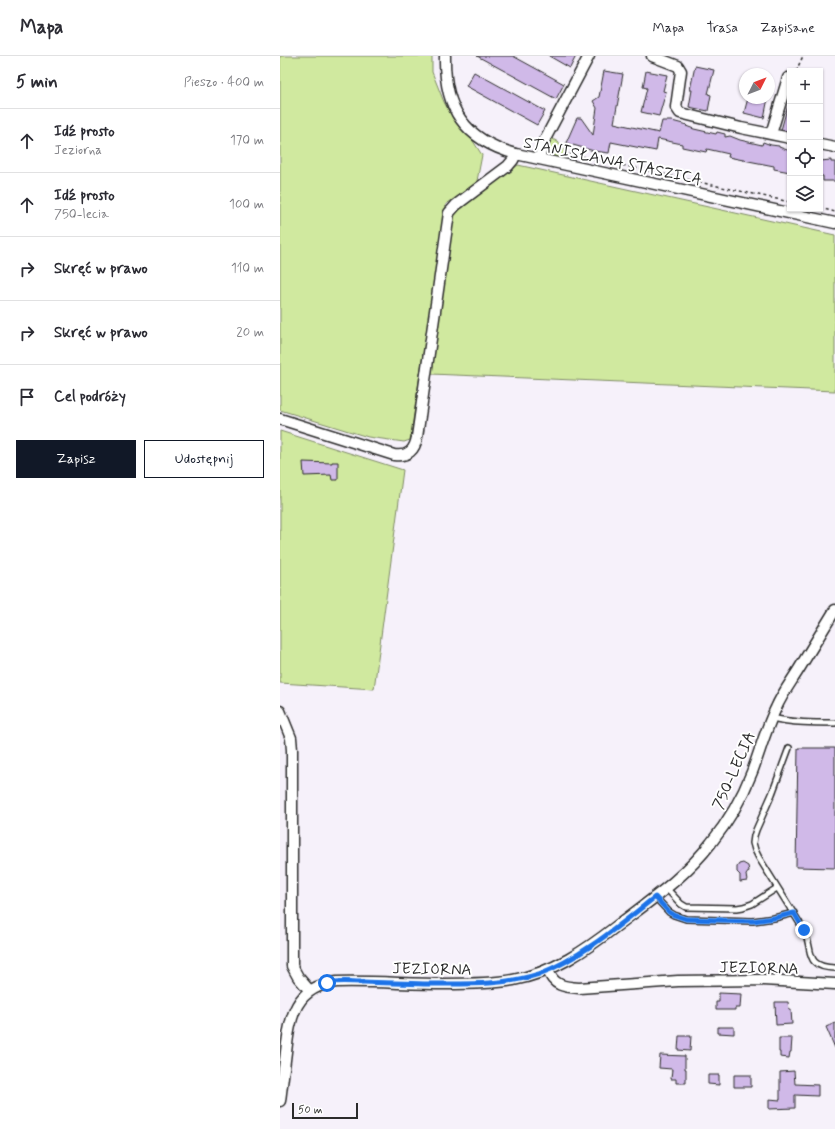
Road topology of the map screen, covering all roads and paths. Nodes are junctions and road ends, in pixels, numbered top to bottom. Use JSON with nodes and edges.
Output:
{"nodes":[{"id":1,"x":445,"y":56,"type":"edge"},
{"id":2,"x":589,"y":56,"type":"edge"},
{"id":3,"x":652,"y":56,"type":"edge"},
{"id":4,"x":803,"y":56,"type":"edge"},
{"id":5,"x":796,"y":68,"type":"edge"},
{"id":6,"x":787,"y":88,"type":"edge"},
{"id":7,"x":771,"y":134,"type":"junction"},
{"id":8,"x":787,"y":137,"type":"edge"},
{"id":9,"x":823,"y":145,"type":"edge"},
{"id":10,"x":835,"y":148,"type":"edge"},
{"id":11,"x":516,"y":154,"type":"junction"},
{"id":12,"x":540,"y":159,"type":"junction"},
{"id":13,"x":566,"y":160,"type":"dead end"},
{"id":14,"x":787,"y":201,"type":"edge"},
{"id":15,"x":823,"y":209,"type":"edge"},
{"id":16,"x":835,"y":212,"type":"edge"},
{"id":17,"x":835,"y":223,"type":"edge"},
{"id":18,"x":280,"y":419,"type":"edge"},
{"id":19,"x":835,"y":610,"type":"edge"},
{"id":20,"x":280,"y":711,"type":"edge"},
{"id":21,"x":772,"y":718,"type":"junction"},
{"id":22,"x":835,"y":723,"type":"edge"},
{"id":23,"x":789,"y":748,"type":"dead end"},
{"id":24,"x":666,"y":888,"type":"junction"},
{"id":25,"x":777,"y":888,"type":"junction"},
{"id":26,"x":655,"y":897,"type":"junction"},
{"id":27,"x":794,"y":913,"type":"junction"},
{"id":28,"x":835,"y":968,"type":"edge"},
{"id":29,"x":548,"y":970,"type":"junction"},
{"id":30,"x":835,"y":984,"type":"edge"},
{"id":31,"x":310,"y":991,"type":"junction"},
{"id":32,"x":280,"y":1101,"type":"edge"}],
"edges":[{"from":1,"to":11,"type":"street","name":"STANISŁAWA STASZICA"},
{"from":2,"to":12,"type":"street"},
{"from":3,"to":7,"type":"street"},
{"from":4,"to":5,"type":"path"},
{"from":6,"to":7,"type":"street"},
{"from":7,"to":8,"type":"street"},
{"from":9,"to":10,"type":"street"},
{"from":11,"to":12,"type":"street","name":"STANISŁAWA STASZICA"},
{"from":11,"to":18,"type":"street"},
{"from":12,"to":17,"type":"street","name":"STANISŁAWA STASZICA"},
{"from":13,"to":14,"type":"path"},
{"from":15,"to":16,"type":"path"},
{"from":19,"to":21,"type":"street","name":"750-LECIA"},
{"from":20,"to":31,"type":"street"},
{"from":21,"to":22,"type":"lane"},
{"from":21,"to":24,"type":"street","name":"750-LECIA"},
{"from":23,"to":25,"type":"lane"},
{"from":24,"to":25,"type":"lane"},
{"from":24,"to":26,"type":"street","name":"750-LECIA"},
{"from":25,"to":27,"type":"lane"},
{"from":26,"to":27,"type":"lane"},
{"from":26,"to":29,"type":"street","name":"750-LECIA"},
{"from":27,"to":28,"type":"lane"},
{"from":29,"to":30,"type":"street","name":"JEZIORNA"},
{"from":29,"to":31,"type":"street","name":"JEZIORNA"},
{"from":31,"to":32,"type":"street"}]}
